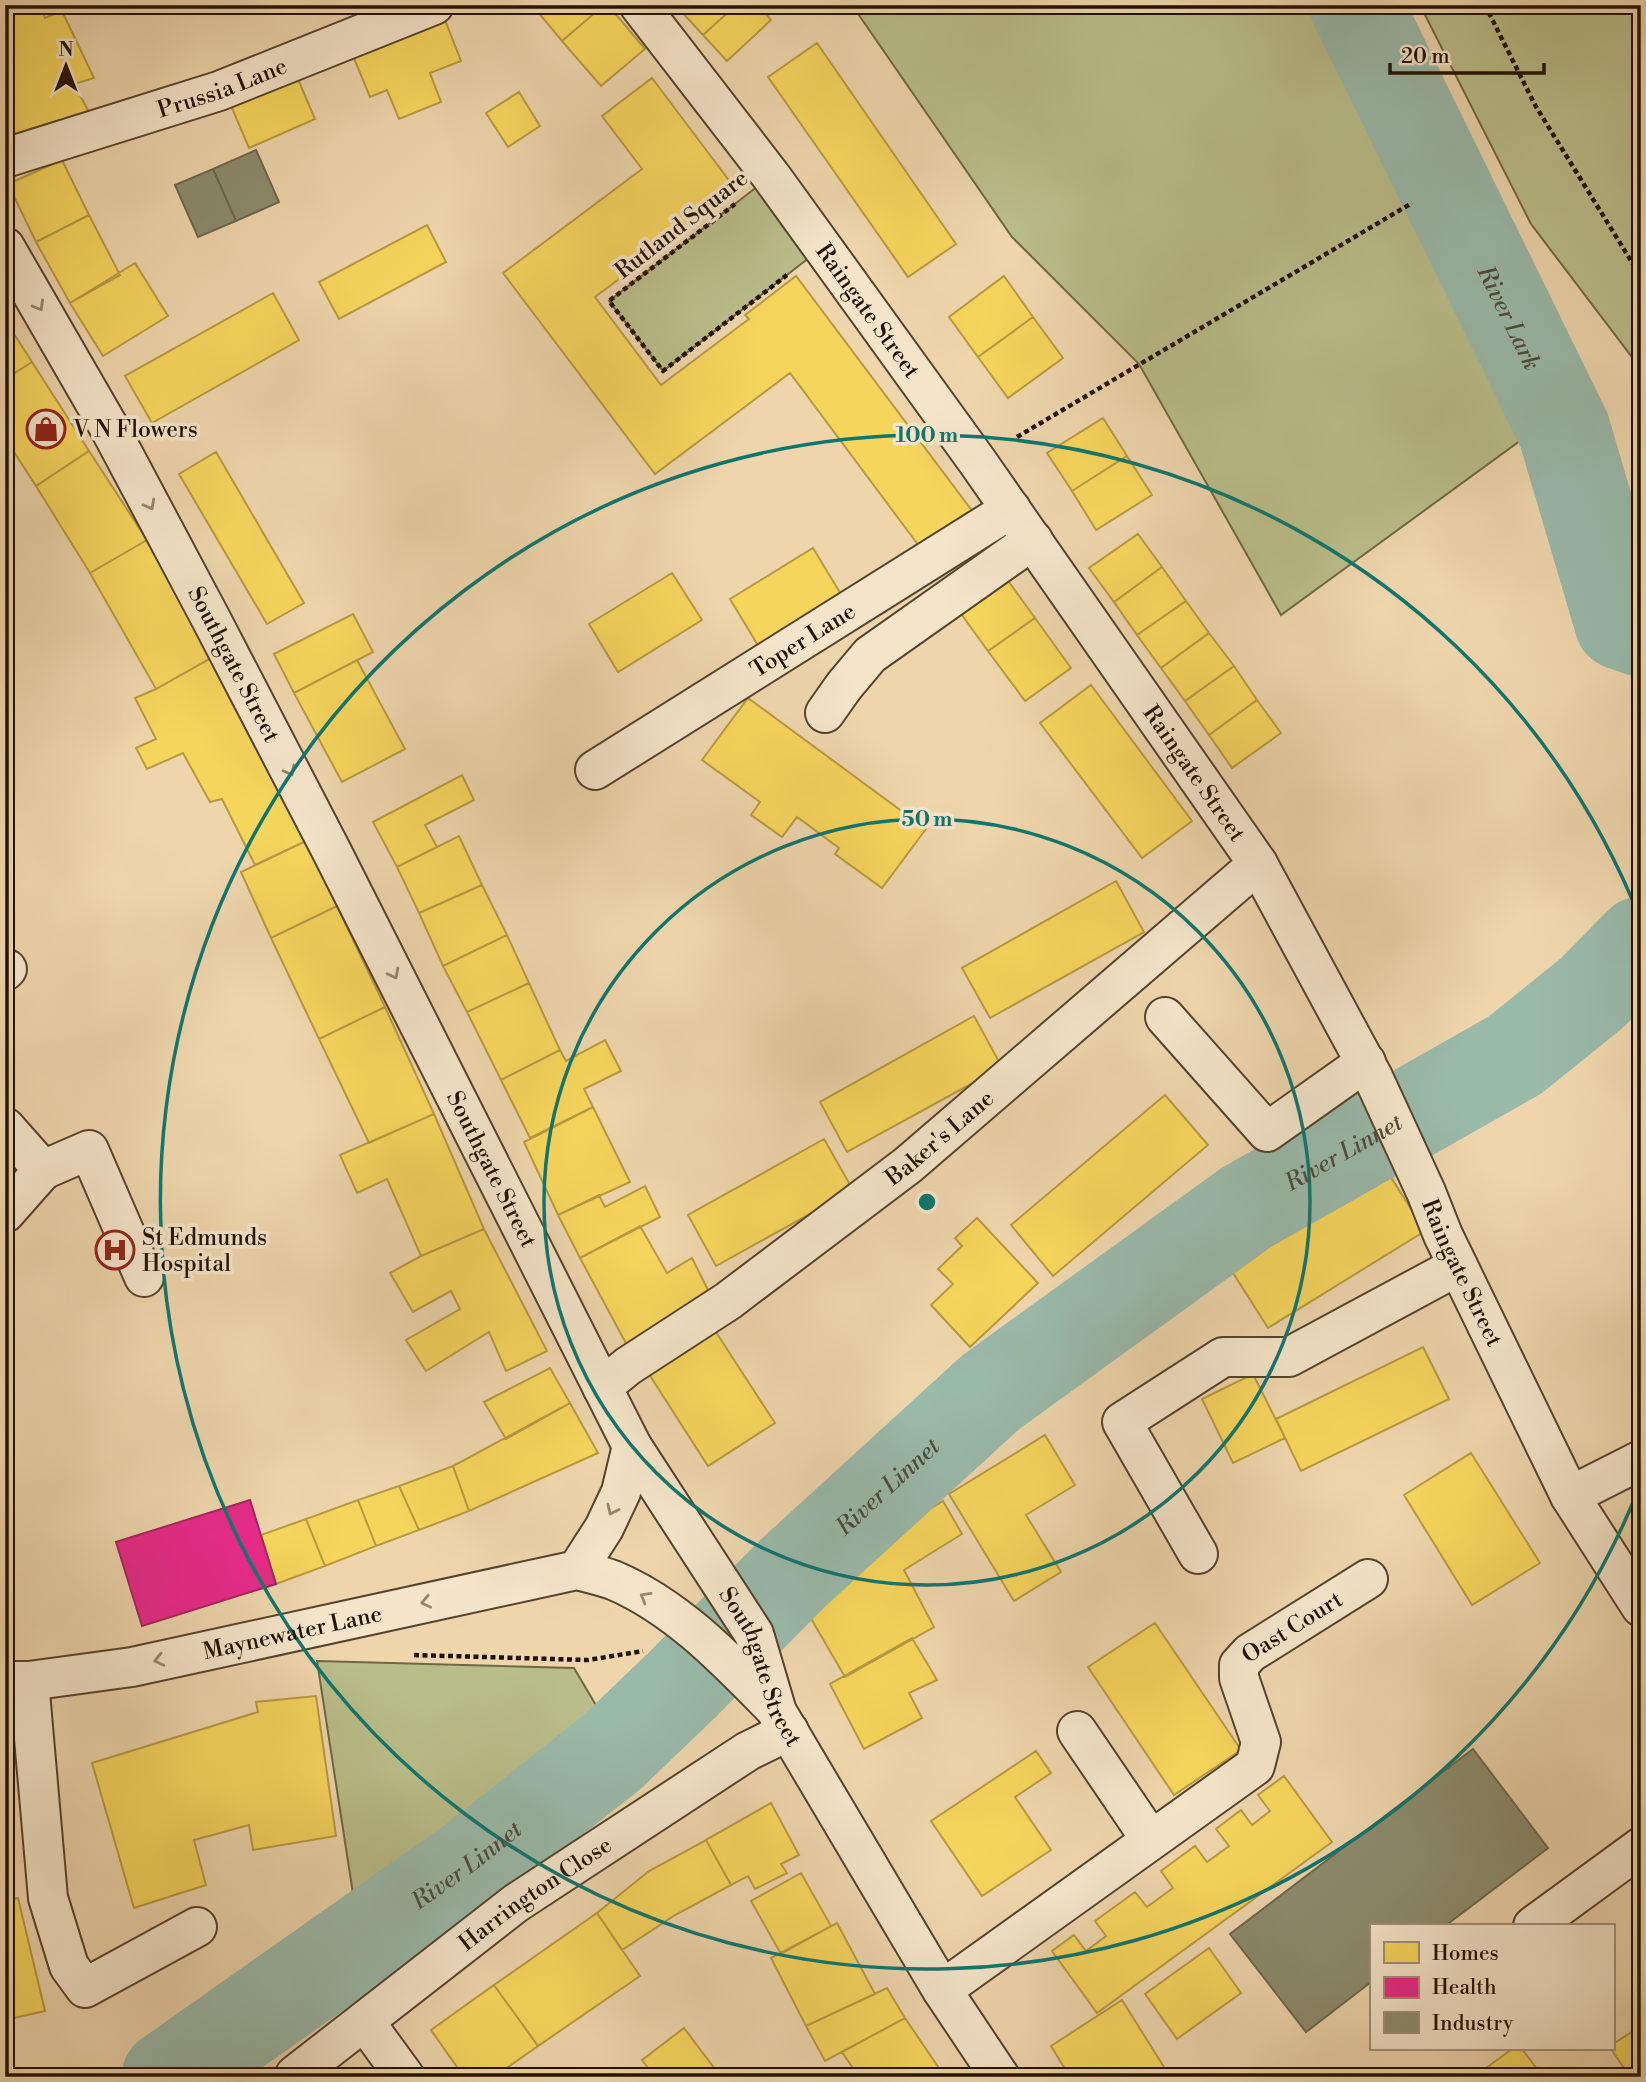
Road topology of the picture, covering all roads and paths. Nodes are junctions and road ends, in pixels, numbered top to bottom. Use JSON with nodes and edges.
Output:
{"nodes":[{"id":1,"x":434,"y":5,"type":"edge"},
{"id":2,"x":639,"y":5,"type":"edge"},
{"id":3,"x":1485,"y":5,"type":"edge"},
{"id":4,"x":5,"y":158,"type":"edge"},
{"id":5,"x":771,"y":176,"type":"junction"},
{"id":6,"x":1412,"y":203,"type":"dead end"},
{"id":7,"x":5,"y":247,"type":"edge"},
{"id":8,"x":823,"y":247,"type":"junction"},
{"id":9,"x":1641,"y":278,"type":"edge"},
{"id":10,"x":977,"y":461,"type":"junction"},
{"id":11,"x":1011,"y":509,"type":"junction"},
{"id":12,"x":1033,"y":540,"type":"junction"},
{"id":13,"x":825,"y":713,"type":"dead end"},
{"id":14,"x":595,"y":770,"type":"dead end"},
{"id":15,"x":1258,"y":864,"type":"junction"},
{"id":16,"x":1166,"y":1017,"type":"dead end"},
{"id":17,"x":1369,"y":1070,"type":"junction"},
{"id":18,"x":5,"y":1127,"type":"edge"},
{"id":19,"x":43,"y":1170,"type":"junction"},
{"id":20,"x":5,"y":1213,"type":"edge"},
{"id":21,"x":1458,"y":1266,"type":"junction"},
{"id":22,"x":144,"y":1278,"type":"dead end"},
{"id":23,"x":602,"y":1387,"type":"junction"},
{"id":24,"x":632,"y":1446,"type":"junction"},
{"id":25,"x":1641,"y":1460,"type":"edge"},
{"id":26,"x":1570,"y":1496,"type":"junction"},
{"id":27,"x":1198,"y":1554,"type":"dead end"},
{"id":28,"x":577,"y":1570,"type":"junction"},
{"id":29,"x":1368,"y":1579,"type":"dead end"},
{"id":30,"x":1641,"y":1607,"type":"edge"},
{"id":31,"x":648,"y":1650,"type":"dead end"},
{"id":32,"x":408,"y":1655,"type":"dead end"},
{"id":33,"x":17,"y":1681,"type":"edge"},
{"id":34,"x":783,"y":1721,"type":"junction"},
{"id":35,"x":1077,"y":1731,"type":"dead end"},
{"id":36,"x":1151,"y":1840,"type":"junction"},
{"id":37,"x":1641,"y":1847,"type":"edge"},
{"id":38,"x":1536,"y":1924,"type":"edge"},
{"id":39,"x":197,"y":1927,"type":"dead end"},
{"id":40,"x":942,"y":1990,"type":"junction"},
{"id":41,"x":365,"y":2022,"type":"junction"},
{"id":42,"x":295,"y":2075,"type":"edge"},
{"id":43,"x":405,"y":2077,"type":"edge"},
{"id":44,"x":1000,"y":2077,"type":"edge"}],
"edges":[{"from":1,"to":4,"type":"street","name":"Prussia Lane"},
{"from":2,"to":5,"type":"street","name":"Raingate Street"},
{"from":3,"to":9,"type":"path"},
{"from":5,"to":8,"type":"street","name":"Raingate Street"},
{"from":5,"to":8,"type":"path","name":"Rutland Square"},
{"from":6,"to":10,"type":"path"},
{"from":7,"to":23,"type":"street","name":"Southgate Street","one_way":true},
{"from":8,"to":10,"type":"street","name":"Raingate Street"},
{"from":10,"to":11,"type":"street","name":"Raingate Street"},
{"from":11,"to":12,"type":"street","name":"Raingate Street"},
{"from":11,"to":14,"type":"street","name":"Toper Lane"},
{"from":12,"to":13,"type":"street"},
{"from":12,"to":15,"type":"street","name":"Raingate Street"},
{"from":15,"to":17,"type":"street","name":"Raingate Street"},
{"from":15,"to":23,"type":"street","name":"Baker's Lane"},
{"from":16,"to":17,"type":"street"},
{"from":17,"to":21,"type":"street","name":"Raingate Street"},
{"from":18,"to":19,"type":"street"},
{"from":19,"to":20,"type":"street"},
{"from":19,"to":22,"type":"street"},
{"from":21,"to":26,"type":"street","name":"Raingate Street"},
{"from":21,"to":27,"type":"street"},
{"from":23,"to":24,"type":"street","name":"Southgate Street"},
{"from":24,"to":28,"type":"street","one_way":true},
{"from":24,"to":34,"type":"street","name":"Southgate Street"},
{"from":25,"to":26,"type":"street"},
{"from":26,"to":30,"type":"street","name":"Raingate Street"},
{"from":28,"to":33,"type":"street","name":"Maynewater Lane","one_way":true},
{"from":34,"to":28,"type":"street","name":"Maynewater Lane","one_way":true},
{"from":29,"to":36,"type":"street","name":"Oast Court"},
{"from":31,"to":32,"type":"path"},
{"from":33,"to":39,"type":"street"},
{"from":34,"to":40,"type":"street","name":"Southgate Street"},
{"from":34,"to":41,"type":"street","name":"Harrington Close"},
{"from":35,"to":36,"type":"street"},
{"from":36,"to":40,"type":"street","name":"Oast Court"},
{"from":37,"to":38,"type":"street"},
{"from":40,"to":44,"type":"street","name":"Southgate Street"},
{"from":41,"to":42,"type":"street","name":"Harrington Close"},
{"from":41,"to":43,"type":"street"}]}
